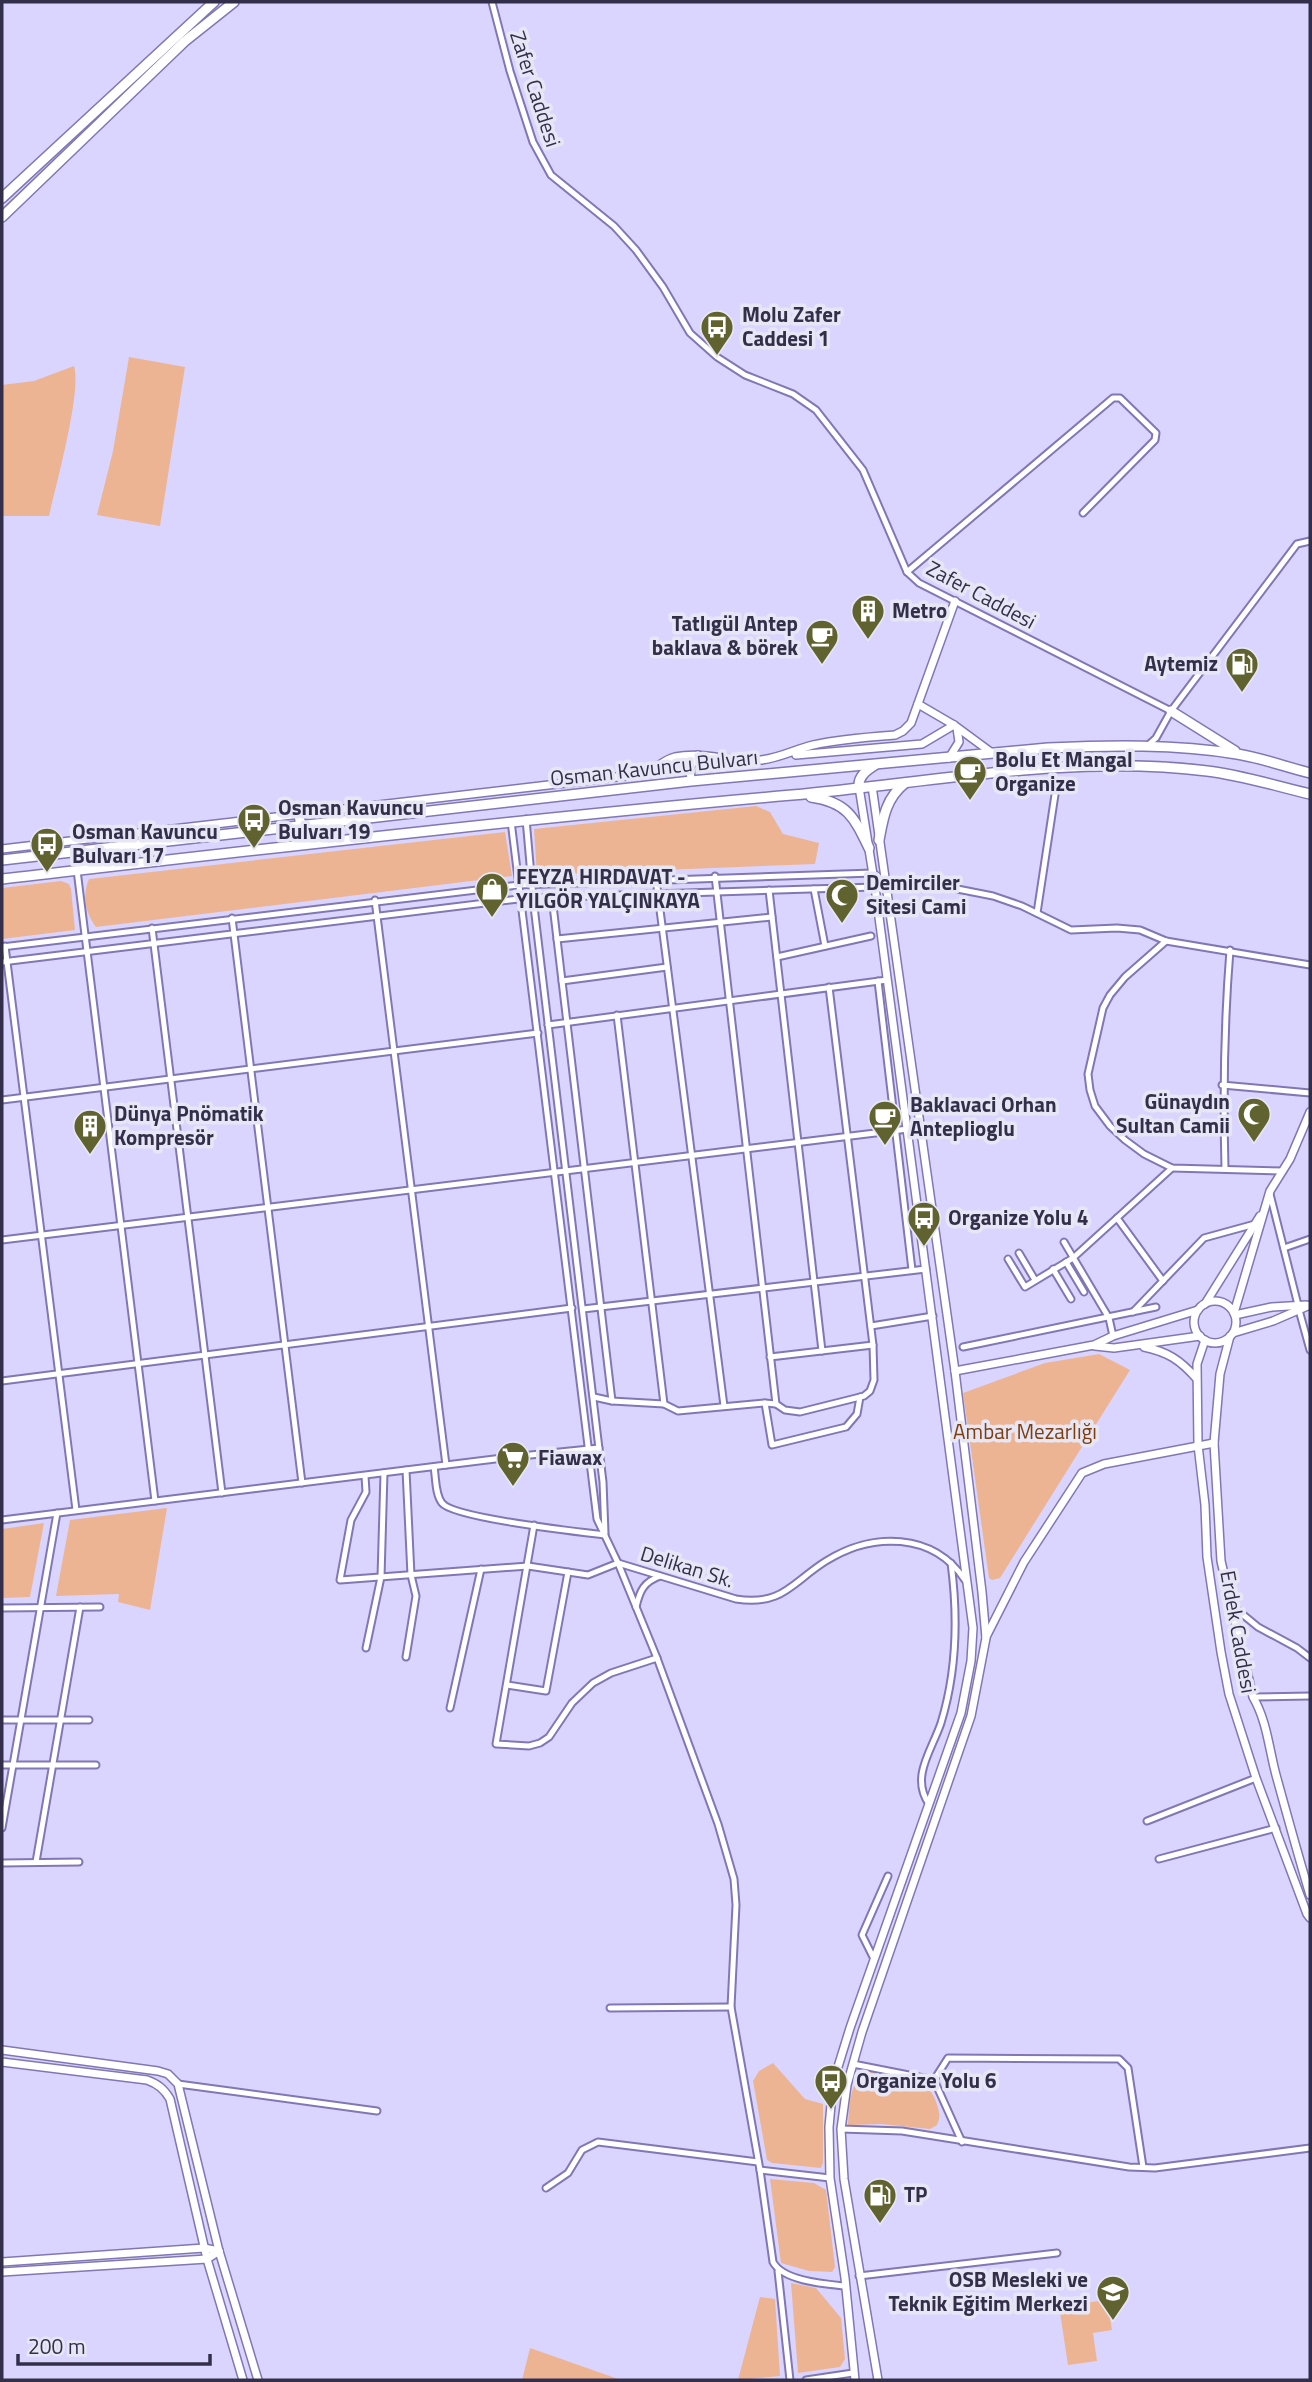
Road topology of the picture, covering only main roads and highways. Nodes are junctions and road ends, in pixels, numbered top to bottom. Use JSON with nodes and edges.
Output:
{"nodes":[{"id":1,"x":214,"y":2,"type":"edge"},
{"id":2,"x":234,"y":2,"type":"edge"},
{"id":3,"x":2,"y":198,"type":"edge"},
{"id":4,"x":2,"y":217,"type":"edge"},
{"id":5,"x":1171,"y":711,"type":"road end"},
{"id":6,"x":1239,"y":754,"type":"junction"},
{"id":7,"x":845,"y":766,"type":"junction"},
{"id":8,"x":863,"y":768,"type":"junction"},
{"id":9,"x":1310,"y":773,"type":"edge"},
{"id":10,"x":907,"y":782,"type":"junction"},
{"id":11,"x":872,"y":786,"type":"junction"},
{"id":12,"x":854,"y":788,"type":"junction"},
{"id":13,"x":795,"y":794,"type":"junction"},
{"id":14,"x":1310,"y":794,"type":"edge"},
{"id":15,"x":299,"y":815,"type":"road end"},
{"id":16,"x":301,"y":826,"type":"junction"},
{"id":17,"x":878,"y":840,"type":"road end"},
{"id":18,"x":869,"y":848,"type":"road end"},
{"id":19,"x":2,"y":860,"type":"edge"},
{"id":20,"x":2,"y":879,"type":"edge"}],
"edges":[{"from":1,"to":3,"type":"highway"},
{"from":2,"to":4,"type":"highway"},
{"from":5,"to":6,"type":"highway"},
{"from":6,"to":8,"type":"highway"},
{"from":6,"to":9,"type":"highway"},
{"from":7,"to":8,"type":"highway","name":"Osman Kavuncu Bulvarı"},
{"from":7,"to":12,"type":"highway"},
{"from":7,"to":16,"type":"highway","name":"Osman Kavuncu Bulvarı"},
{"from":8,"to":11,"type":"highway"},
{"from":8,"to":12,"type":"highway"},
{"from":10,"to":11,"type":"highway","name":"Osman Kavuncu Bulvarı"},
{"from":10,"to":14,"type":"highway","name":"Osman Kavuncu Bulvarı"},
{"from":10,"to":17,"type":"highway"},
{"from":11,"to":12,"type":"highway","name":"Osman Kavuncu Bulvarı"},
{"from":12,"to":13,"type":"highway","name":"Osman Kavuncu Bulvarı"},
{"from":13,"to":18,"type":"highway"},
{"from":13,"to":20,"type":"highway","name":"Osman Kavuncu Bulvarı"},
{"from":15,"to":16,"type":"highway"},
{"from":16,"to":19,"type":"highway","name":"Osman Kavuncu Bulvarı"}]}
